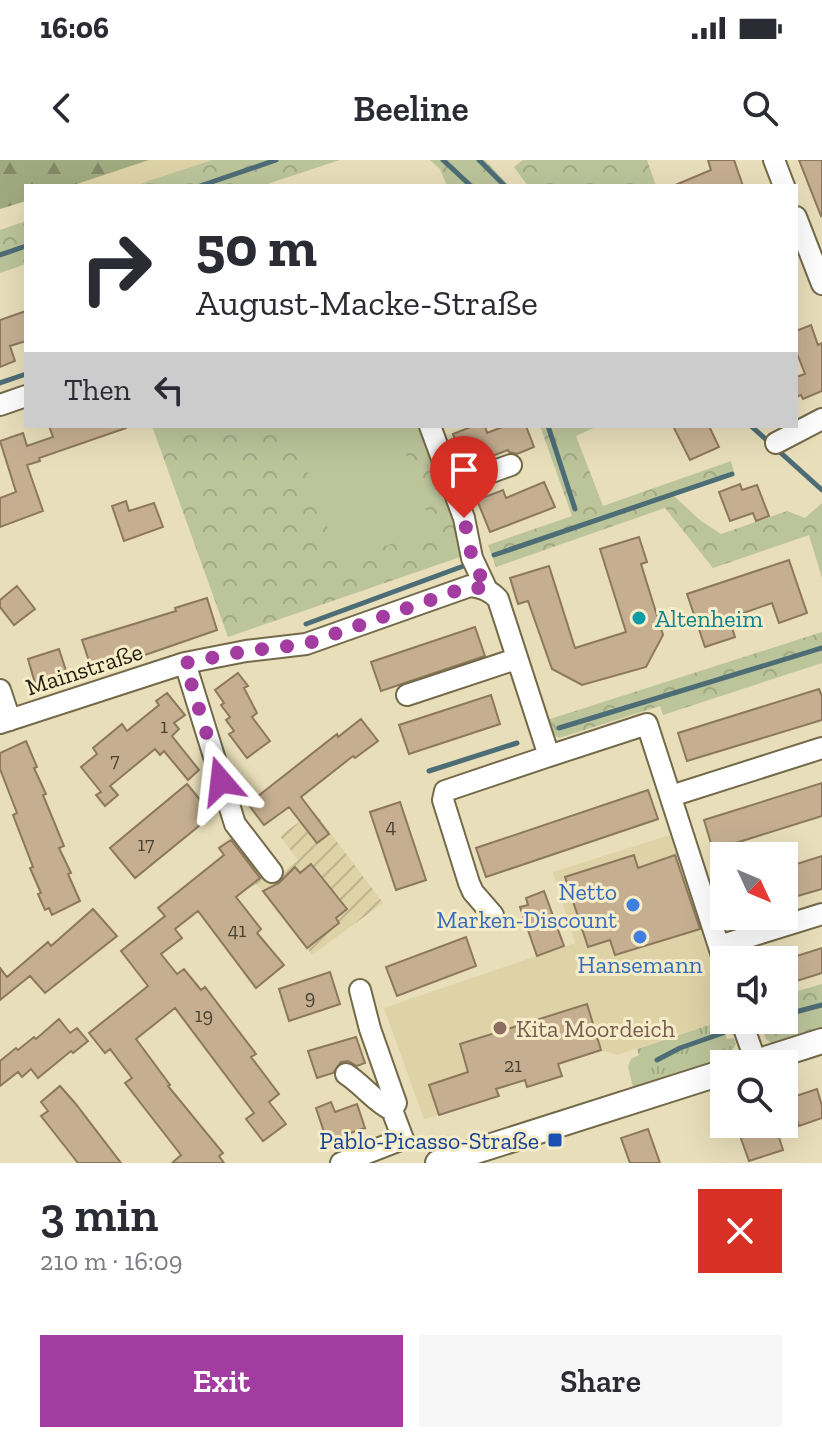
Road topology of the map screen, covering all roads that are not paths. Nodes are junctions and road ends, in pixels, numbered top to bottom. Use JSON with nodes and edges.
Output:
{"nodes":[{"id":1,"x":774,"y":160,"type":"edge"},
{"id":2,"x":783,"y":184,"type":"edge"},
{"id":3,"x":798,"y":222,"type":"edge"},
{"id":4,"x":822,"y":284,"type":"edge"},
{"id":5,"x":24,"y":397,"type":"edge"},
{"id":6,"x":0,"y":405,"type":"edge"},
{"id":7,"x":822,"y":419,"type":"edge"},
{"id":8,"x":431,"y":428,"type":"edge"},
{"id":9,"x":776,"y":443,"type":"dead end"},
{"id":10,"x":511,"y":465,"type":"dead end"},
{"id":11,"x":453,"y":486,"type":"junction"},
{"id":12,"x":487,"y":590,"type":"junction"},
{"id":13,"x":516,"y":659,"type":"junction"},
{"id":14,"x":185,"y":663,"type":"junction"},
{"id":15,"x":0,"y":690,"type":"edge"},
{"id":16,"x":407,"y":695,"type":"dead end"},
{"id":17,"x":5,"y":722,"type":"edge"},
{"id":18,"x":822,"y":748,"type":"edge"},
{"id":19,"x":549,"y":756,"type":"junction"},
{"id":20,"x":671,"y":796,"type":"junction"},
{"id":21,"x":272,"y":872,"type":"dead end"},
{"id":22,"x":822,"y":914,"type":"edge"},
{"id":23,"x":493,"y":915,"type":"dead end"},
{"id":24,"x":719,"y":946,"type":"edge"},
{"id":25,"x":742,"y":946,"type":"edge"},
{"id":26,"x":360,"y":990,"type":"dead end"},
{"id":27,"x":822,"y":1041,"type":"edge"},
{"id":28,"x":794,"y":1050,"type":"edge"},
{"id":29,"x":346,"y":1074,"type":"dead end"},
{"id":30,"x":710,"y":1076,"type":"edge"},
{"id":31,"x":392,"y":1110,"type":"junction"},
{"id":32,"x":341,"y":1163,"type":"edge"},
{"id":33,"x":438,"y":1163,"type":"edge"}],
"edges":[{"from":1,"to":2,"type":"street"},
{"from":3,"to":4,"type":"street"},
{"from":5,"to":6,"type":"street"},
{"from":7,"to":9,"type":"street"},
{"from":8,"to":11,"type":"street"},
{"from":10,"to":11,"type":"street"},
{"from":11,"to":12,"type":"street"},
{"from":12,"to":13,"type":"street"},
{"from":12,"to":14,"type":"street","name":"Mainstraße"},
{"from":13,"to":16,"type":"street"},
{"from":13,"to":19,"type":"street"},
{"from":14,"to":17,"type":"street","name":"Mainstraße"},
{"from":14,"to":21,"type":"street"},
{"from":15,"to":17,"type":"street"},
{"from":18,"to":20,"type":"street"},
{"from":19,"to":20,"type":"street"},
{"from":19,"to":23,"type":"street"},
{"from":20,"to":24,"type":"street"},
{"from":22,"to":25,"type":"street"},
{"from":26,"to":31,"type":"street"},
{"from":27,"to":28,"type":"main road"},
{"from":29,"to":31,"type":"street"},
{"from":30,"to":33,"type":"main road"},
{"from":31,"to":32,"type":"street"}]}
